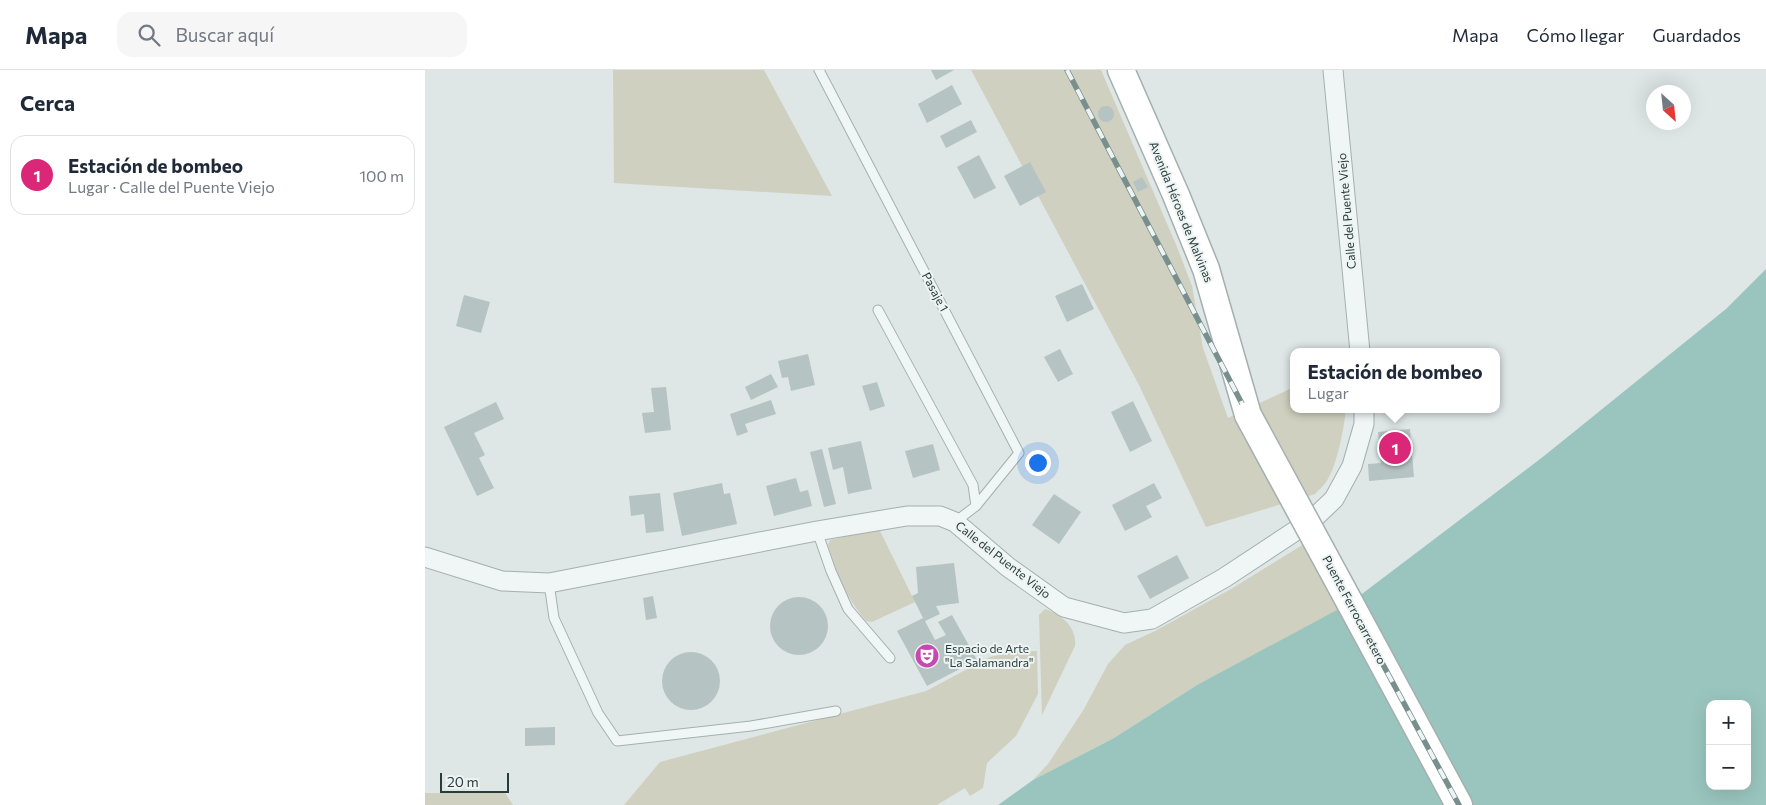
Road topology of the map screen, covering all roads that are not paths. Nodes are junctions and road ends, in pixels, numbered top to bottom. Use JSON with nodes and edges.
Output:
{"nodes":[{"id":1,"x":819,"y":70,"type":"edge"},
{"id":2,"x":1121,"y":70,"type":"edge"},
{"id":3,"x":1333,"y":70,"type":"edge"},
{"id":4,"x":878,"y":310,"type":"dead end"},
{"id":5,"x":1360,"y":348,"type":"edge"},
{"id":6,"x":1364,"y":413,"type":"edge"},
{"id":7,"x":1248,"y":415,"type":"joint"},
{"id":8,"x":976,"y":506,"type":"junction"},
{"id":9,"x":955,"y":522,"type":"junction"},
{"id":10,"x":817,"y":531,"type":"junction"},
{"id":11,"x":425,"y":558,"type":"edge"},
{"id":12,"x":549,"y":583,"type":"junction"},
{"id":13,"x":890,"y":658,"type":"dead end"},
{"id":14,"x":836,"y":711,"type":"dead end"},
{"id":15,"x":1459,"y":805,"type":"edge"}],
"edges":[{"from":1,"to":8,"type":"lane","name":"Pasaje 1"},
{"from":2,"to":7,"type":"main road","name":"Avenida Héroes de Malvinas"},
{"from":3,"to":5,"type":"street","name":"Calle del Puente Viejo"},
{"from":4,"to":8,"type":"lane"},
{"from":6,"to":9,"type":"street","name":"Calle del Puente Viejo"},
{"from":7,"to":15,"type":"main road","name":"Puente Ferrocarretero","bridge":true},
{"from":8,"to":9,"type":"lane"},
{"from":9,"to":10,"type":"street","name":"Calle del Puente Viejo"},
{"from":10,"to":12,"type":"street","name":"Calle del Puente Viejo"},
{"from":10,"to":13,"type":"lane"},
{"from":11,"to":12,"type":"street","name":"Calle del Puente Viejo"},
{"from":12,"to":14,"type":"lane"}]}
